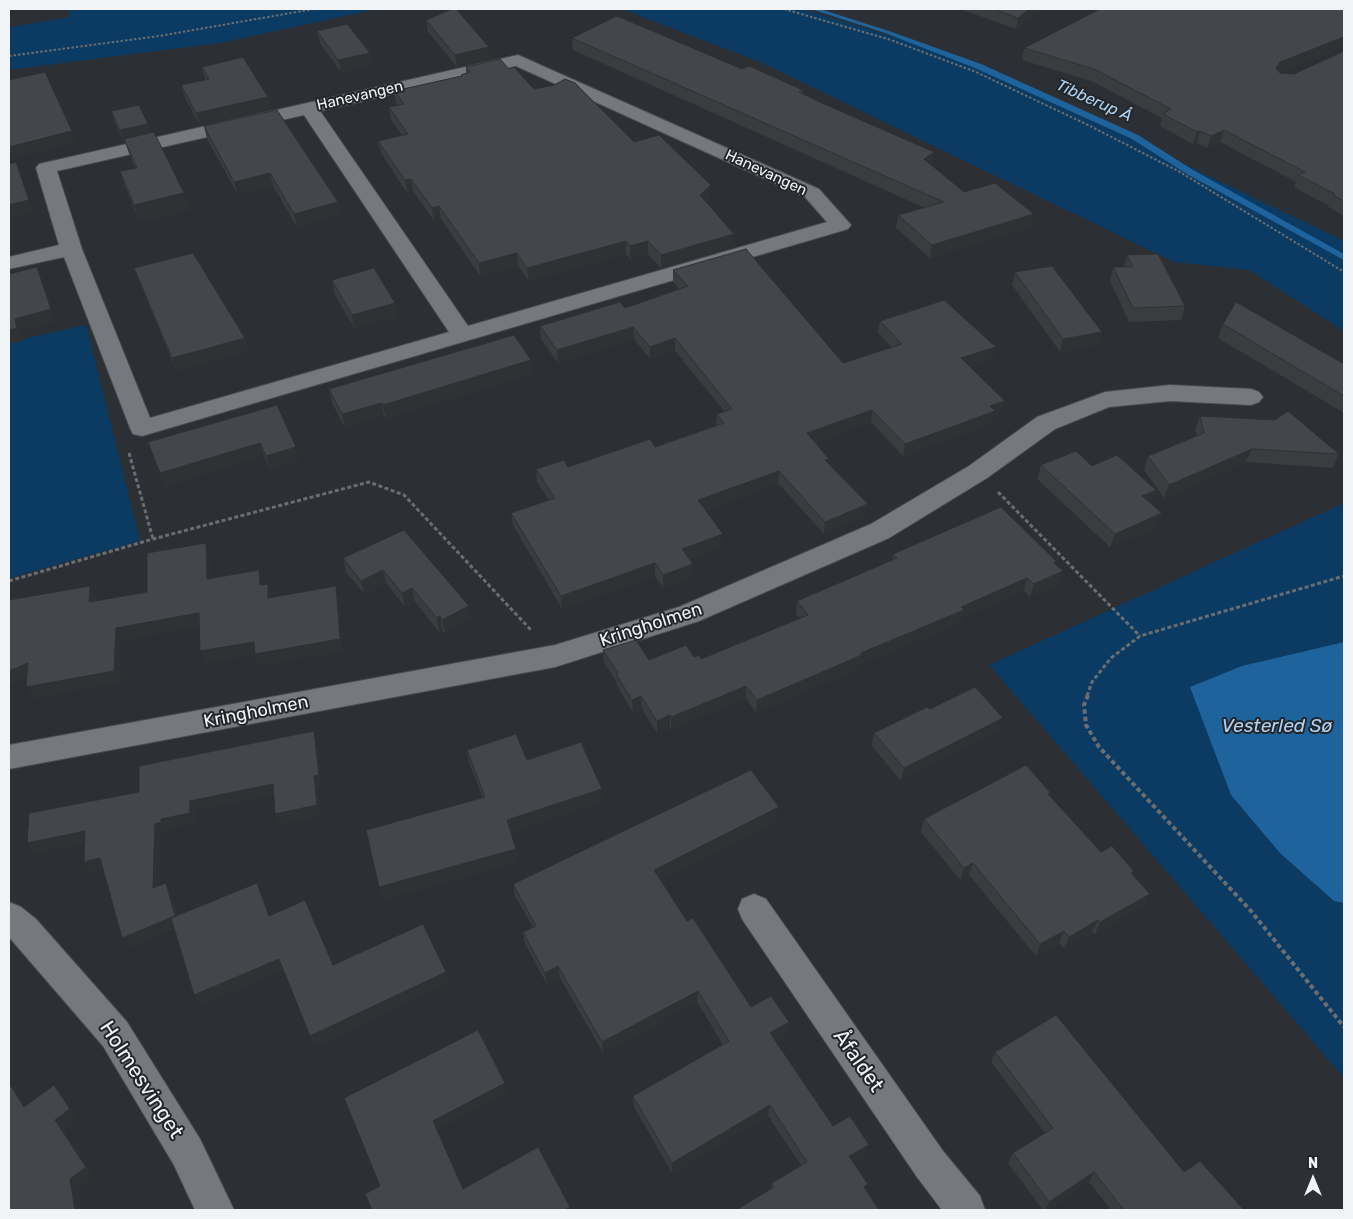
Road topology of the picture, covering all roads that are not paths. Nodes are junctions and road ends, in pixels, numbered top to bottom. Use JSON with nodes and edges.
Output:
{"nodes":[{"id":1,"x":309,"y":108,"type":"junction"},
{"id":2,"x":70,"y":249,"type":"junction"},
{"id":3,"x":9,"y":263,"type":"edge"},
{"id":4,"x":464,"y":336,"type":"junction"},
{"id":5,"x":1251,"y":397,"type":"dead end"},
{"id":6,"x":9,"y":758,"type":"edge"},
{"id":7,"x":754,"y":909,"type":"dead end"},
{"id":8,"x":9,"y":917,"type":"edge"},
{"id":9,"x":215,"y":1210,"type":"edge"},
{"id":10,"x":966,"y":1210,"type":"edge"}],
"edges":[{"from":1,"to":2,"type":"street","name":"Hanevangen"},
{"from":1,"to":4,"type":"street","name":"Hanevangen"},
{"from":1,"to":4,"type":"street","name":"Hanevangen"},
{"from":2,"to":3,"type":"street"},
{"from":2,"to":4,"type":"street","name":"Hanevangen"},
{"from":5,"to":6,"type":"street","name":"Kringholmen"},
{"from":7,"to":10,"type":"street","name":"Åfaldet"},
{"from":8,"to":9,"type":"street","name":"Holmesvinget"}]}
